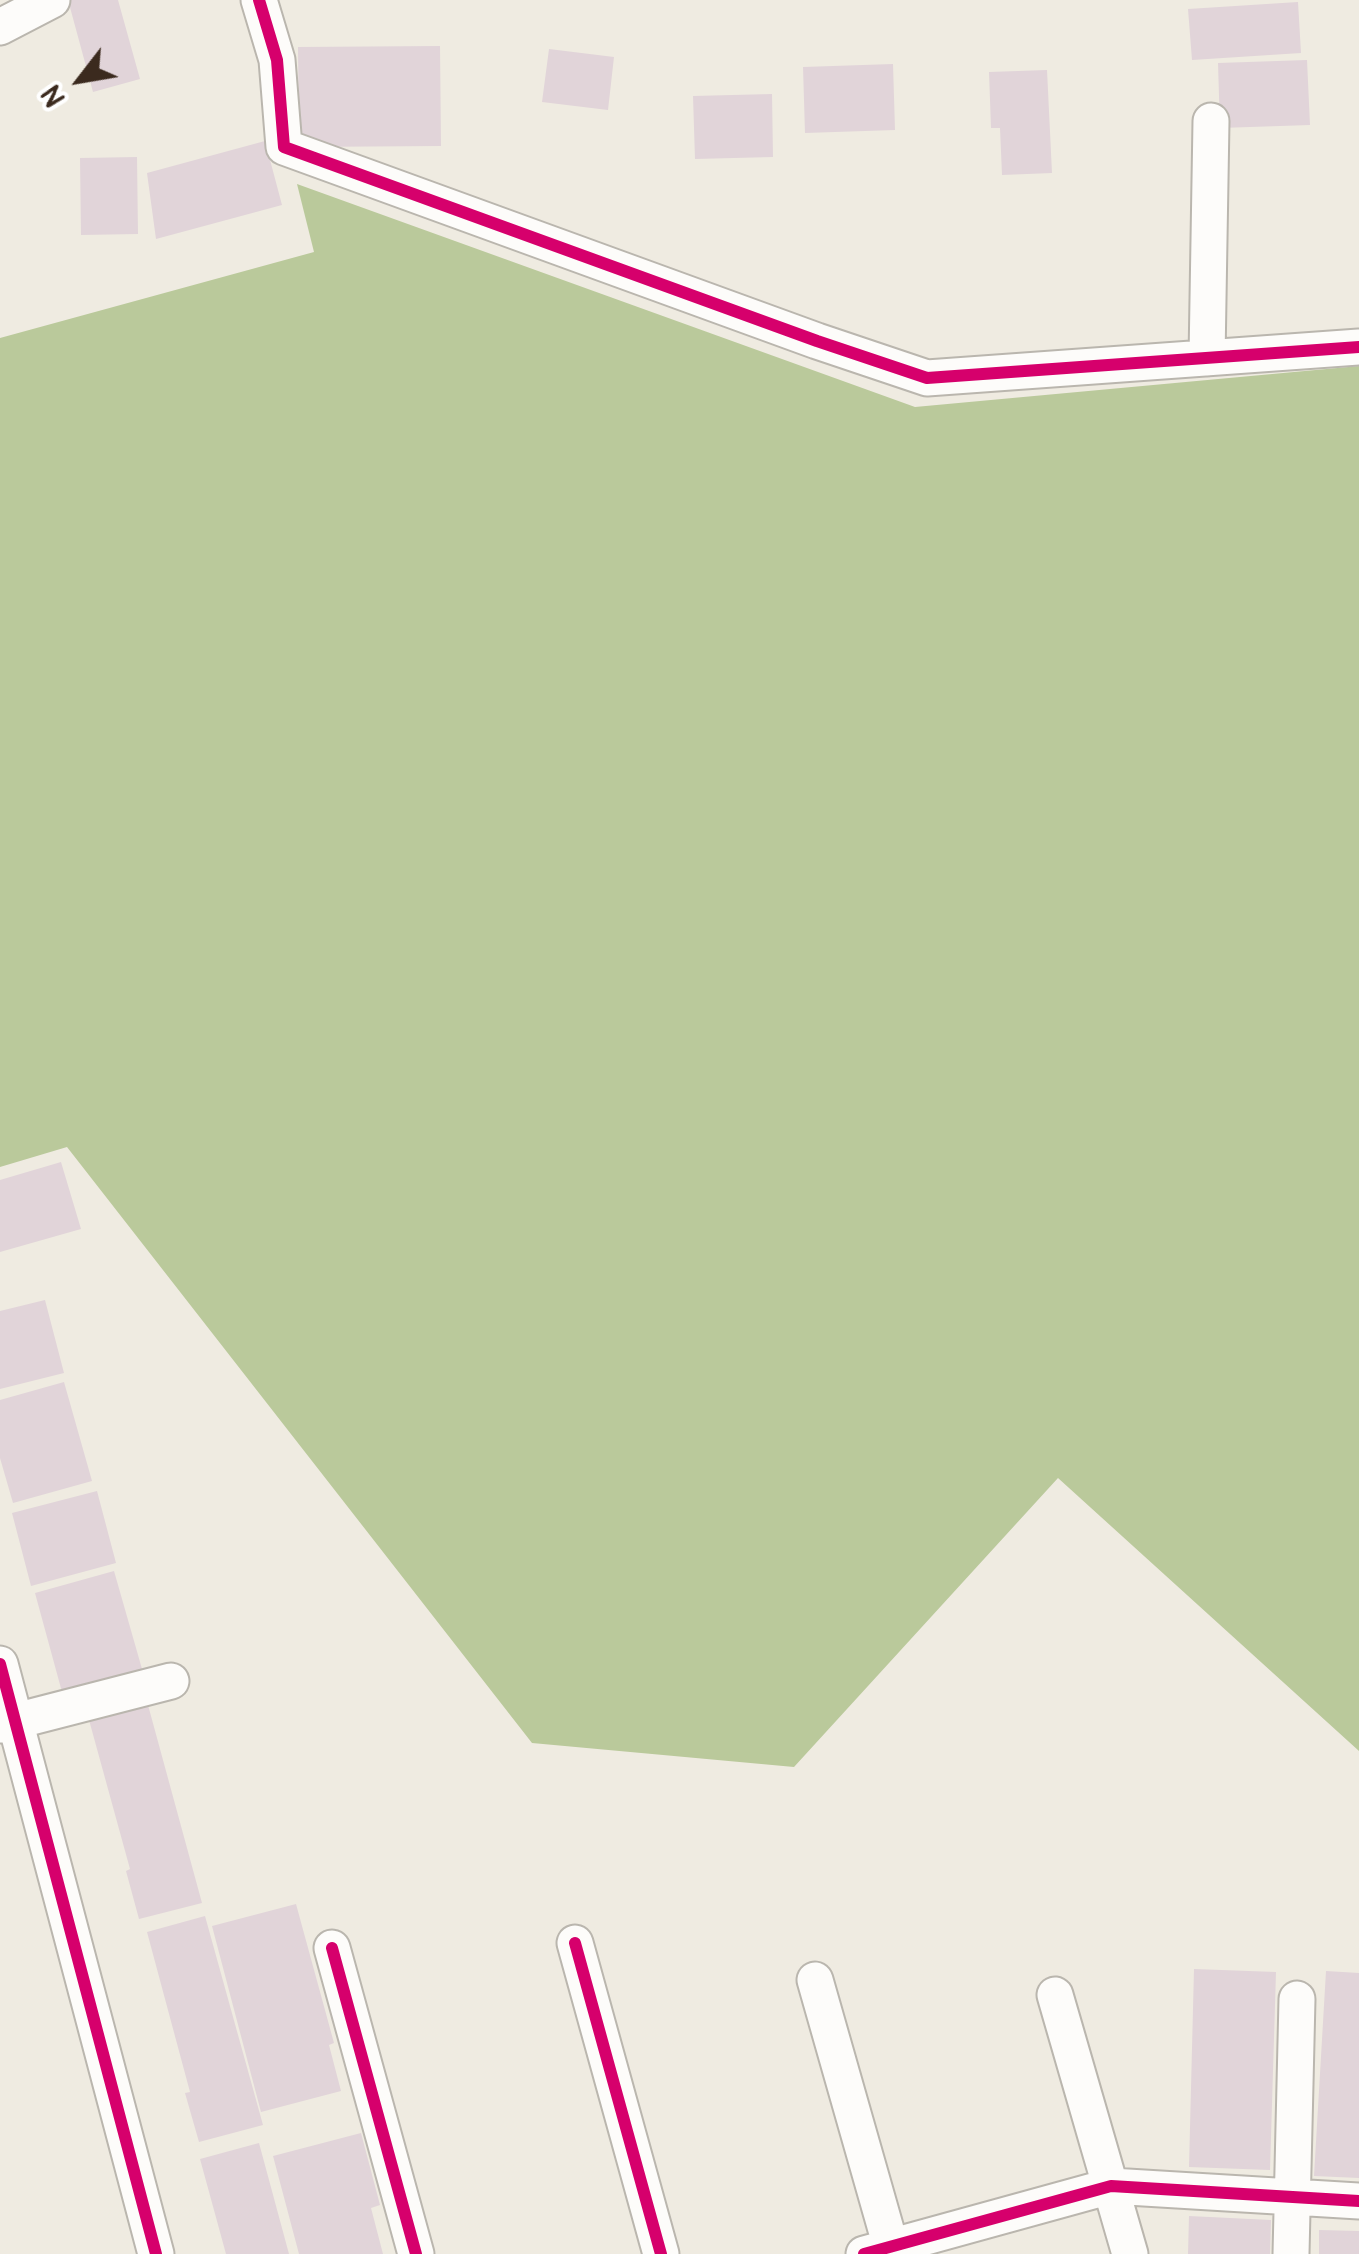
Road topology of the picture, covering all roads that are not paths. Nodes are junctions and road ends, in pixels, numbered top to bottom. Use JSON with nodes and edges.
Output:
{"nodes":[{"id":1,"x":52,"y":0,"type":"edge"},
{"id":2,"x":259,"y":0,"type":"edge"},
{"id":3,"x":0,"y":27,"type":"edge"},
{"id":4,"x":1211,"y":121,"type":"dead end"},
{"id":5,"x":1359,"y":346,"type":"edge"},
{"id":6,"x":1207,"y":358,"type":"junction"},
{"id":7,"x":0,"y":1664,"type":"edge"},
{"id":8,"x":171,"y":1681,"type":"dead end"},
{"id":9,"x":8,"y":1722,"type":"edge"},
{"id":10,"x":575,"y":1942,"type":"dead end"},
{"id":11,"x":332,"y":1948,"type":"dead end"},
{"id":12,"x":815,"y":1980,"type":"dead end"},
{"id":13,"x":1056,"y":1994,"type":"dead end"},
{"id":14,"x":1297,"y":1999,"type":"dead end"},
{"id":15,"x":1111,"y":2186,"type":"junction"},
{"id":16,"x":1292,"y":2198,"type":"junction"},
{"id":17,"x":1359,"y":2201,"type":"edge"},
{"id":18,"x":883,"y":2252,"type":"edge"},
{"id":19,"x":156,"y":2254,"type":"edge"},
{"id":20,"x":416,"y":2254,"type":"edge"},
{"id":21,"x":661,"y":2254,"type":"edge"},
{"id":22,"x":1130,"y":2254,"type":"edge"},
{"id":23,"x":1292,"y":2254,"type":"edge"}],
"edges":[{"from":1,"to":3,"type":"street"},
{"from":2,"to":6,"type":"street"},
{"from":4,"to":6,"type":"street"},
{"from":5,"to":6,"type":"street"},
{"from":7,"to":9,"type":"street"},
{"from":8,"to":9,"type":"street"},
{"from":9,"to":19,"type":"street"},
{"from":10,"to":21,"type":"street"},
{"from":11,"to":20,"type":"street"},
{"from":12,"to":18,"type":"street"},
{"from":13,"to":15,"type":"street"},
{"from":14,"to":16,"type":"street"},
{"from":15,"to":16,"type":"street"},
{"from":15,"to":18,"type":"street"},
{"from":15,"to":22,"type":"street"},
{"from":16,"to":17,"type":"street"},
{"from":16,"to":23,"type":"street"}]}
